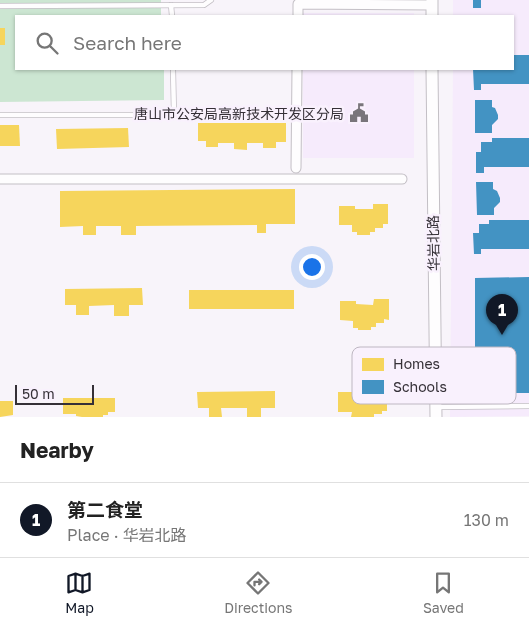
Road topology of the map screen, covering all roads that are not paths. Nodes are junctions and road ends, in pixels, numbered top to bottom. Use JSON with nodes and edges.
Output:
{"nodes":[{"id":1,"x":211,"y":0,"type":"edge"},
{"id":2,"x":171,"y":5,"type":"junction"},
{"id":3,"x":0,"y":6,"type":"edge"},
{"id":4,"x":432,"y":7,"type":"edge"},
{"id":5,"x":172,"y":15,"type":"edge"},
{"id":6,"x":298,"y":15,"type":"edge"},
{"id":7,"x":173,"y":70,"type":"edge"},
{"id":8,"x":297,"y":70,"type":"edge"},
{"id":9,"x":432,"y":70,"type":"edge"},
{"id":10,"x":0,"y":115,"type":"edge"},
{"id":11,"x":296,"y":168,"type":"dead end"},
{"id":12,"x":0,"y":179,"type":"edge"},
{"id":13,"x":402,"y":179,"type":"dead end"},
{"id":14,"x":435,"y":347,"type":"edge"},
{"id":15,"x":529,"y":406,"type":"edge"},
{"id":16,"x":436,"y":412,"type":"edge"}],
"edges":[{"from":1,"to":2,"type":"lane"},
{"from":2,"to":3,"type":"lane"},
{"from":2,"to":5,"type":"lane"},
{"from":4,"to":6,"type":"street"},
{"from":7,"to":10,"type":"lane"},
{"from":8,"to":11,"type":"street"},
{"from":9,"to":14,"type":"street","name":"华岩北路"},
{"from":12,"to":13,"type":"street"},
{"from":15,"to":16,"type":"lane"}]}
